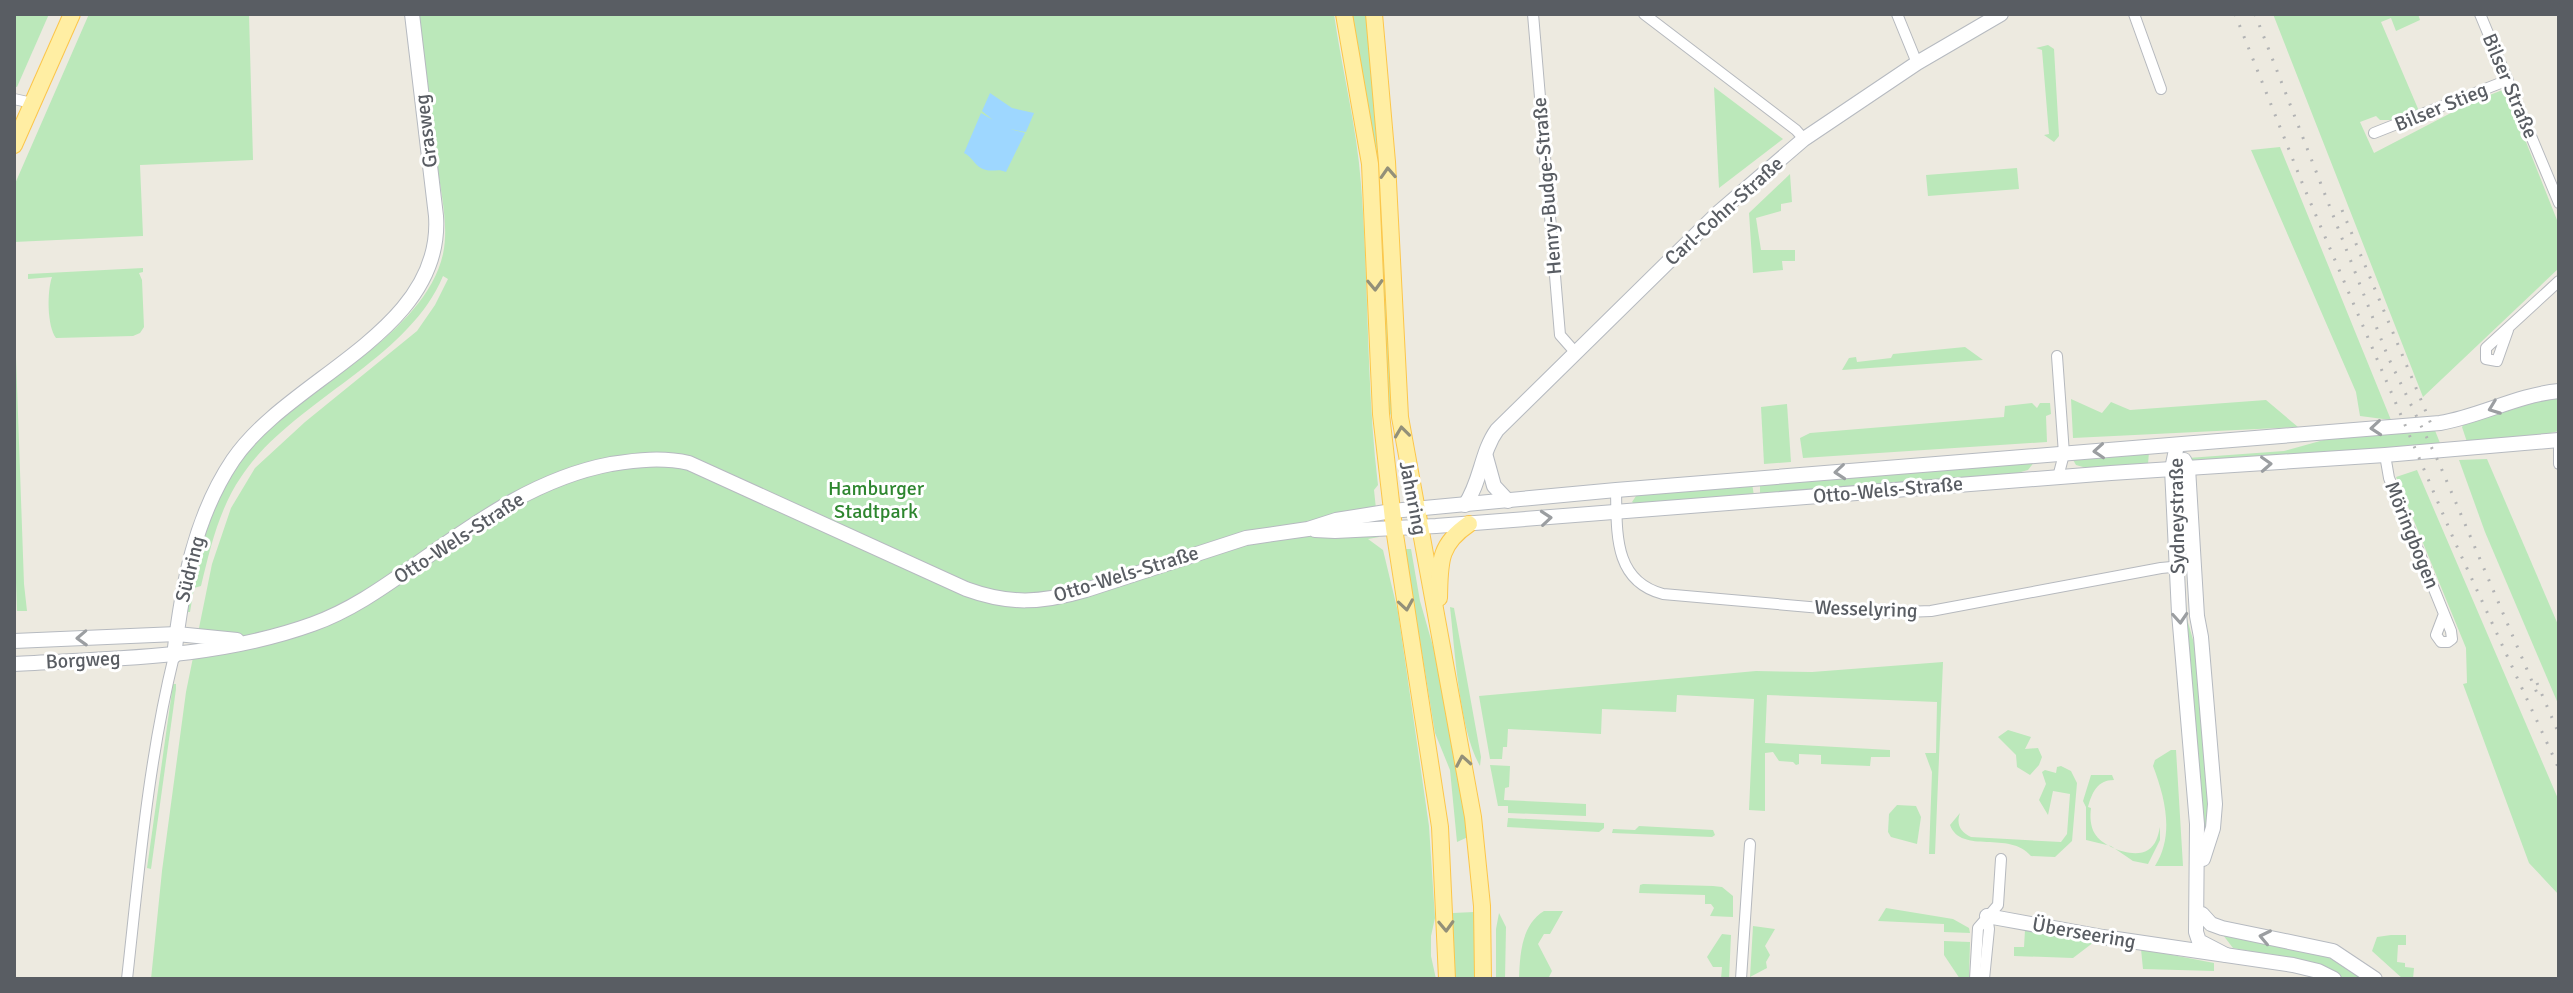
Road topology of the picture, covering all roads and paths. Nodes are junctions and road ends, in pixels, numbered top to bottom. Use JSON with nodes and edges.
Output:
{"nodes":[{"id":1,"x":72,"y":14,"type":"edge"},
{"id":2,"x":412,"y":14,"type":"edge"},
{"id":3,"x":1344,"y":14,"type":"edge"},
{"id":4,"x":1374,"y":14,"type":"edge"},
{"id":5,"x":1533,"y":14,"type":"edge"},
{"id":6,"x":1644,"y":14,"type":"edge"},
{"id":7,"x":1897,"y":14,"type":"edge"},
{"id":8,"x":2001,"y":14,"type":"edge"},
{"id":9,"x":2134,"y":14,"type":"edge"},
{"id":10,"x":2480,"y":14,"type":"edge"},
{"id":11,"x":1917,"y":63,"type":"junction"},
{"id":12,"x":2508,"y":80,"type":"junction"},
{"id":13,"x":2161,"y":89,"type":"dead end"},
{"id":14,"x":14,"y":99,"type":"edge"},
{"id":15,"x":32,"y":103,"type":"junction"},
{"id":16,"x":2374,"y":133,"type":"dead end"},
{"id":17,"x":1804,"y":139,"type":"junction"},
{"id":18,"x":14,"y":145,"type":"edge"},
{"id":19,"x":2559,"y":203,"type":"edge"},
{"id":20,"x":436,"y":249,"type":"joint"},
{"id":21,"x":2559,"y":281,"type":"edge"},
{"id":22,"x":2508,"y":330,"type":"dead end"},
{"id":23,"x":1575,"y":352,"type":"junction"},
{"id":24,"x":2057,"y":356,"type":"dead end"},
{"id":25,"x":2559,"y":391,"type":"edge"},
{"id":26,"x":2559,"y":440,"type":"edge"},
{"id":27,"x":2177,"y":445,"type":"junction"},
{"id":28,"x":2559,"y":448,"type":"edge"},
{"id":29,"x":1486,"y":452,"type":"junction"},
{"id":30,"x":2064,"y":454,"type":"junction"},
{"id":31,"x":2385,"y":455,"type":"junction"},
{"id":32,"x":2559,"y":464,"type":"edge"},
{"id":33,"x":2180,"y":469,"type":"junction"},
{"id":34,"x":2076,"y":476,"type":"junction"},
{"id":35,"x":2058,"y":477,"type":"junction"},
{"id":36,"x":1616,"y":490,"type":"junction"},
{"id":37,"x":1508,"y":501,"type":"junction"},
{"id":38,"x":1465,"y":505,"type":"junction"},
{"id":39,"x":1415,"y":509,"type":"junction"},
{"id":40,"x":1616,"y":512,"type":"junction"},
{"id":41,"x":1393,"y":520,"type":"junction"},
{"id":42,"x":1469,"y":524,"type":"junction"},
{"id":43,"x":1419,"y":527,"type":"junction"},
{"id":44,"x":2193,"y":565,"type":"junction"},
{"id":45,"x":2177,"y":566,"type":"junction"},
{"id":46,"x":2444,"y":614,"type":"dead end"},
{"id":47,"x":1438,"y":627,"type":"junction"},
{"id":48,"x":177,"y":634,"type":"junction"},
{"id":49,"x":151,"y":635,"type":"junction"},
{"id":50,"x":14,"y":641,"type":"edge"},
{"id":51,"x":249,"y":641,"type":"junction"},
{"id":52,"x":174,"y":656,"type":"junction"},
{"id":53,"x":151,"y":657,"type":"junction"},
{"id":54,"x":14,"y":664,"type":"edge"},
{"id":55,"x":1749,"y":847,"type":"dead end"},
{"id":56,"x":2001,"y":859,"type":"dead end"},
{"id":57,"x":1987,"y":916,"type":"junction"},
{"id":58,"x":2212,"y":922,"type":"junction"},
{"id":59,"x":2197,"y":937,"type":"junction"},
{"id":60,"x":2181,"y":949,"type":"junction"},
{"id":61,"x":2226,"y":955,"type":"junction"},
{"id":62,"x":127,"y":979,"type":"edge"},
{"id":63,"x":1447,"y":979,"type":"edge"},
{"id":64,"x":1483,"y":979,"type":"edge"},
{"id":65,"x":1741,"y":979,"type":"edge"},
{"id":66,"x":1975,"y":979,"type":"edge"},
{"id":67,"x":1984,"y":979,"type":"edge"},
{"id":68,"x":2334,"y":979,"type":"edge"},
{"id":69,"x":2375,"y":979,"type":"edge"}],
"edges":[{"from":1,"to":15,"type":"main road"},
{"from":2,"to":20,"type":"street","name":"Grasweg"},
{"from":3,"to":41,"type":"main road","name":"Jahnring","one_way":true},
{"from":39,"to":4,"type":"main road","name":"Jahnring","one_way":true},
{"from":5,"to":23,"type":"street","name":"Henry-Budge-Straße"},
{"from":6,"to":17,"type":"street"},
{"from":7,"to":11,"type":"street"},
{"from":8,"to":11,"type":"street","name":"Carl-Cohn-Straße"},
{"from":9,"to":13,"type":"street"},
{"from":10,"to":12,"type":"street","name":"Bilser Straße"},
{"from":11,"to":17,"type":"street","name":"Carl-Cohn-Straße"},
{"from":12,"to":16,"type":"street","name":"Bilser Stieg"},
{"from":12,"to":19,"type":"street","name":"Bilser Straße"},
{"from":14,"to":15,"type":"street"},
{"from":15,"to":18,"type":"main road"},
{"from":17,"to":23,"type":"street","name":"Carl-Cohn-Straße"},
{"from":20,"to":48,"type":"street","name":"Südring"},
{"from":21,"to":22,"type":"street"},
{"from":23,"to":29,"type":"street","name":"Carl-Cohn-Straße"},
{"from":24,"to":30,"type":"street"},
{"from":25,"to":27,"type":"street","name":"Otto-Wels-Straße","one_way":true},
{"from":26,"to":31,"type":"street","name":"Otto-Wels-Straße"},
{"from":27,"to":30,"type":"street","name":"Otto-Wels-Straße","one_way":true},
{"from":27,"to":33,"type":"street","name":"Sydneystraße"},
{"from":28,"to":32,"type":"street"},
{"from":29,"to":37,"type":"street"},
{"from":29,"to":38,"type":"street","name":"Carl-Cohn-Straße"},
{"from":30,"to":34,"type":"street"},
{"from":30,"to":35,"type":"street"},
{"from":30,"to":36,"type":"street","name":"Otto-Wels-Straße","one_way":true},
{"from":33,"to":31,"type":"street","name":"Otto-Wels-Straße","one_way":true},
{"from":31,"to":46,"type":"street","name":"Möringbogen"},
{"from":33,"to":34,"type":"street","name":"Otto-Wels-Straße"},
{"from":33,"to":44,"type":"street","name":"Sydneystraße"},
{"from":33,"to":45,"type":"street","name":"Sydneystraße"},
{"from":34,"to":35,"type":"street","name":"Otto-Wels-Straße"},
{"from":35,"to":40,"type":"street","name":"Otto-Wels-Straße"},
{"from":36,"to":37,"type":"street","name":"Otto-Wels-Straße"},
{"from":36,"to":40,"type":"street","name":"Wesselyring"},
{"from":37,"to":38,"type":"street","name":"Otto-Wels-Straße"},
{"from":38,"to":39,"type":"street","name":"Otto-Wels-Straße"},
{"from":39,"to":41,"type":"street","name":"Otto-Wels-Straße"},
{"from":39,"to":43,"type":"main road","name":"Jahnring"},
{"from":42,"to":40,"type":"street","name":"Otto-Wels-Straße","one_way":true},
{"from":40,"to":45,"type":"street","name":"Wesselyring"},
{"from":41,"to":43,"type":"street","name":"Otto-Wels-Straße"},
{"from":41,"to":51,"type":"street","name":"Otto-Wels-Straße"},
{"from":41,"to":63,"type":"main road","name":"Jahnring","one_way":true},
{"from":42,"to":43,"type":"street","name":"Otto-Wels-Straße"},
{"from":42,"to":47,"type":"main road"},
{"from":43,"to":47,"type":"main road","name":"Jahnring"},
{"from":44,"to":45,"type":"street","name":"Wesselyring"},
{"from":44,"to":58,"type":"street","name":"Sydneystraße"},
{"from":45,"to":59,"type":"street","name":"Sydneystraße","one_way":true},
{"from":64,"to":47,"type":"main road","name":"Jahnring","one_way":true},
{"from":48,"to":49,"type":"street","name":"Borgweg"},
{"from":48,"to":51,"type":"street","name":"Otto-Wels-Straße"},
{"from":48,"to":52,"type":"street","name":"Südring"},
{"from":49,"to":50,"type":"street","name":"Borgweg","one_way":true},
{"from":49,"to":53,"type":"street"},
{"from":51,"to":52,"type":"street","name":"Otto-Wels-Straße"},
{"from":52,"to":53,"type":"street","name":"Borgweg"},
{"from":52,"to":62,"type":"street","name":"Südring"},
{"from":53,"to":54,"type":"street","name":"Borgweg"},
{"from":55,"to":65,"type":"street"},
{"from":56,"to":57,"type":"street"},
{"from":57,"to":60,"type":"street","name":"Überseering"},
{"from":57,"to":66,"type":"street"},
{"from":57,"to":67,"type":"street"},
{"from":58,"to":59,"type":"street"},
{"from":69,"to":58,"type":"street","one_way":true},
{"from":59,"to":60,"type":"street"},
{"from":59,"to":61,"type":"street","name":"Überseering"},
{"from":60,"to":61,"type":"street","name":"Überseering"},
{"from":61,"to":68,"type":"street","name":"Überseering"}]}
